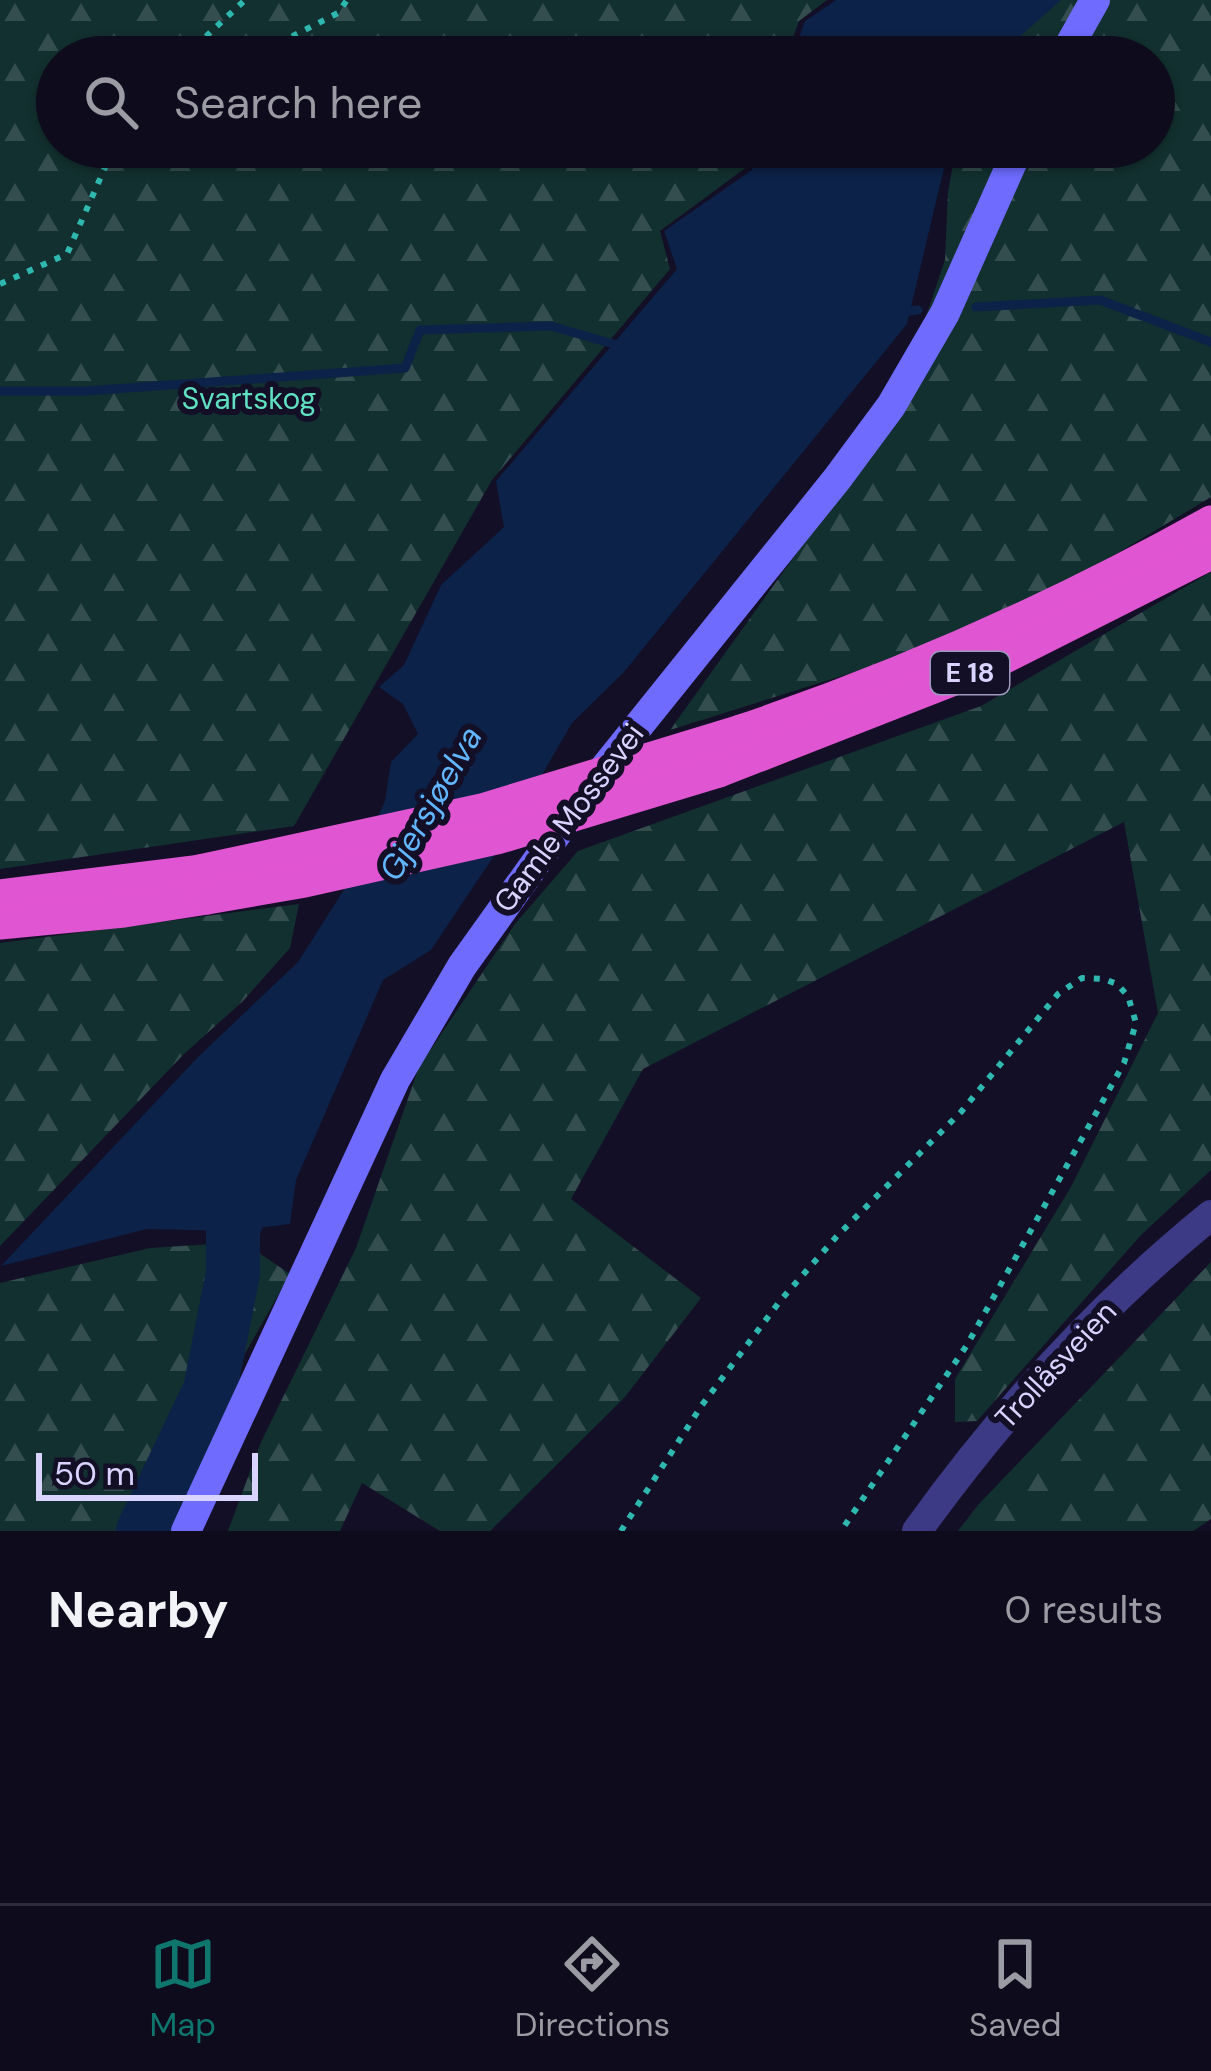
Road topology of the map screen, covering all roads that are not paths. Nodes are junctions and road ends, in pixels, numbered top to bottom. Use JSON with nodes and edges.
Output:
{"nodes":[{"id":1,"x":1095,"y":0,"type":"edge"},
{"id":2,"x":1075,"y":36,"type":"edge"},
{"id":3,"x":1010,"y":168,"type":"edge"},
{"id":4,"x":1211,"y":522,"type":"edge"},
{"id":5,"x":1211,"y":553,"type":"edge"},
{"id":6,"x":203,"y":884,"type":"junction"},
{"id":7,"x":0,"y":896,"type":"edge"},
{"id":8,"x":0,"y":923,"type":"edge"},
{"id":9,"x":1211,"y":1215,"type":"edge"},
{"id":10,"x":186,"y":1531,"type":"edge"},
{"id":11,"x":917,"y":1531,"type":"edge"}],
"edges":[{"from":1,"to":2,"type":"main road"},
{"from":3,"to":10,"type":"main road","name":"Gamle Mossevei"},
{"from":4,"to":6,"type":"highway","number":"E 18","bridge":true},
{"from":5,"to":6,"type":"highway","number":"E 18","bridge":true},
{"from":6,"to":7,"type":"highway","number":"E 18"},
{"from":6,"to":8,"type":"highway","number":"E 18"},
{"from":9,"to":11,"type":"street","name":"Trollåsveien"}]}
